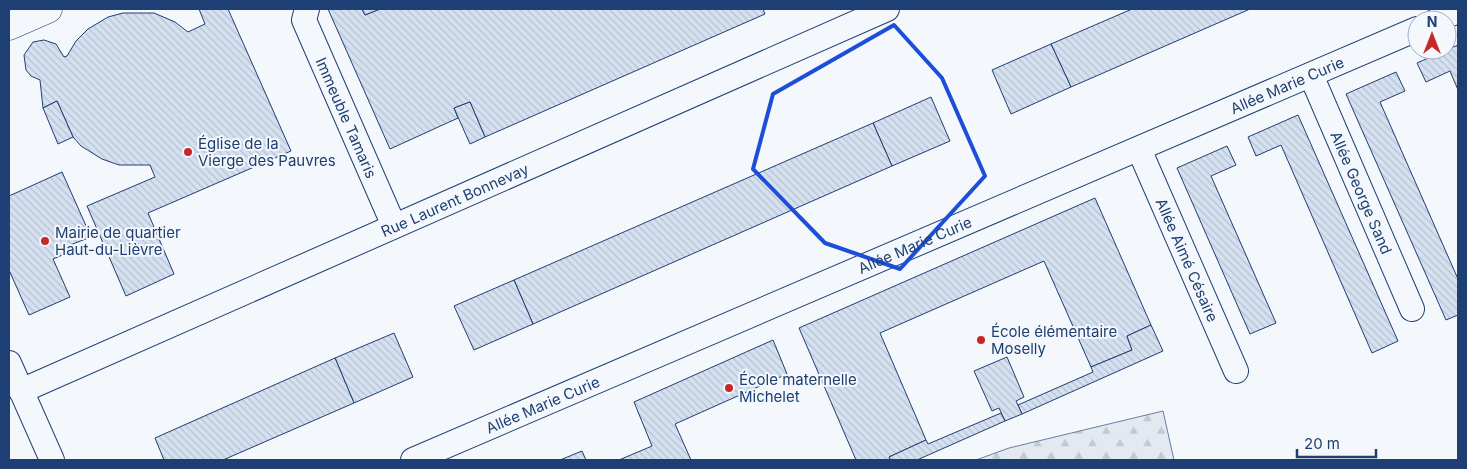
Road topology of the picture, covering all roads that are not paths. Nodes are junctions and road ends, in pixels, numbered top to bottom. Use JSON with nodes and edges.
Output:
{"nodes":[{"id":1,"x":48,"y":9,"type":"edge"},
{"id":2,"x":308,"y":9,"type":"edge"},
{"id":3,"x":887,"y":9,"type":"edge"},
{"id":4,"x":9,"y":26,"type":"edge"},
{"id":5,"x":1407,"y":33,"type":"edge"},
{"id":6,"x":1311,"y":76,"type":"junction"},
{"id":7,"x":1139,"y":149,"type":"junction"},
{"id":8,"x":394,"y":226,"type":"junction"},
{"id":9,"x":1412,"y":309,"type":"dead end"},
{"id":10,"x":9,"y":363,"type":"edge"},
{"id":11,"x":1236,"y":370,"type":"dead end"},
{"id":12,"x":21,"y":391,"type":"junction"},
{"id":13,"x":52,"y":460,"type":"edge"},
{"id":14,"x":413,"y":460,"type":"edge"}],
"edges":[{"from":1,"to":4,"type":"street"},
{"from":2,"to":8,"type":"street","name":"Immeuble Tamaris"},
{"from":3,"to":8,"type":"street","name":"Rue Laurent Bonnevay"},
{"from":5,"to":6,"type":"street","name":"Allée Marie Curie"},
{"from":6,"to":7,"type":"street","name":"Allée Marie Curie"},
{"from":6,"to":9,"type":"street","name":"Allée George Sand"},
{"from":7,"to":11,"type":"street","name":"Allée Aimé Césaire"},
{"from":7,"to":14,"type":"street","name":"Allée Marie Curie"},
{"from":8,"to":12,"type":"street","name":"Rue Laurent Bonnevay"},
{"from":10,"to":12,"type":"street"},
{"from":12,"to":13,"type":"street"}]}
